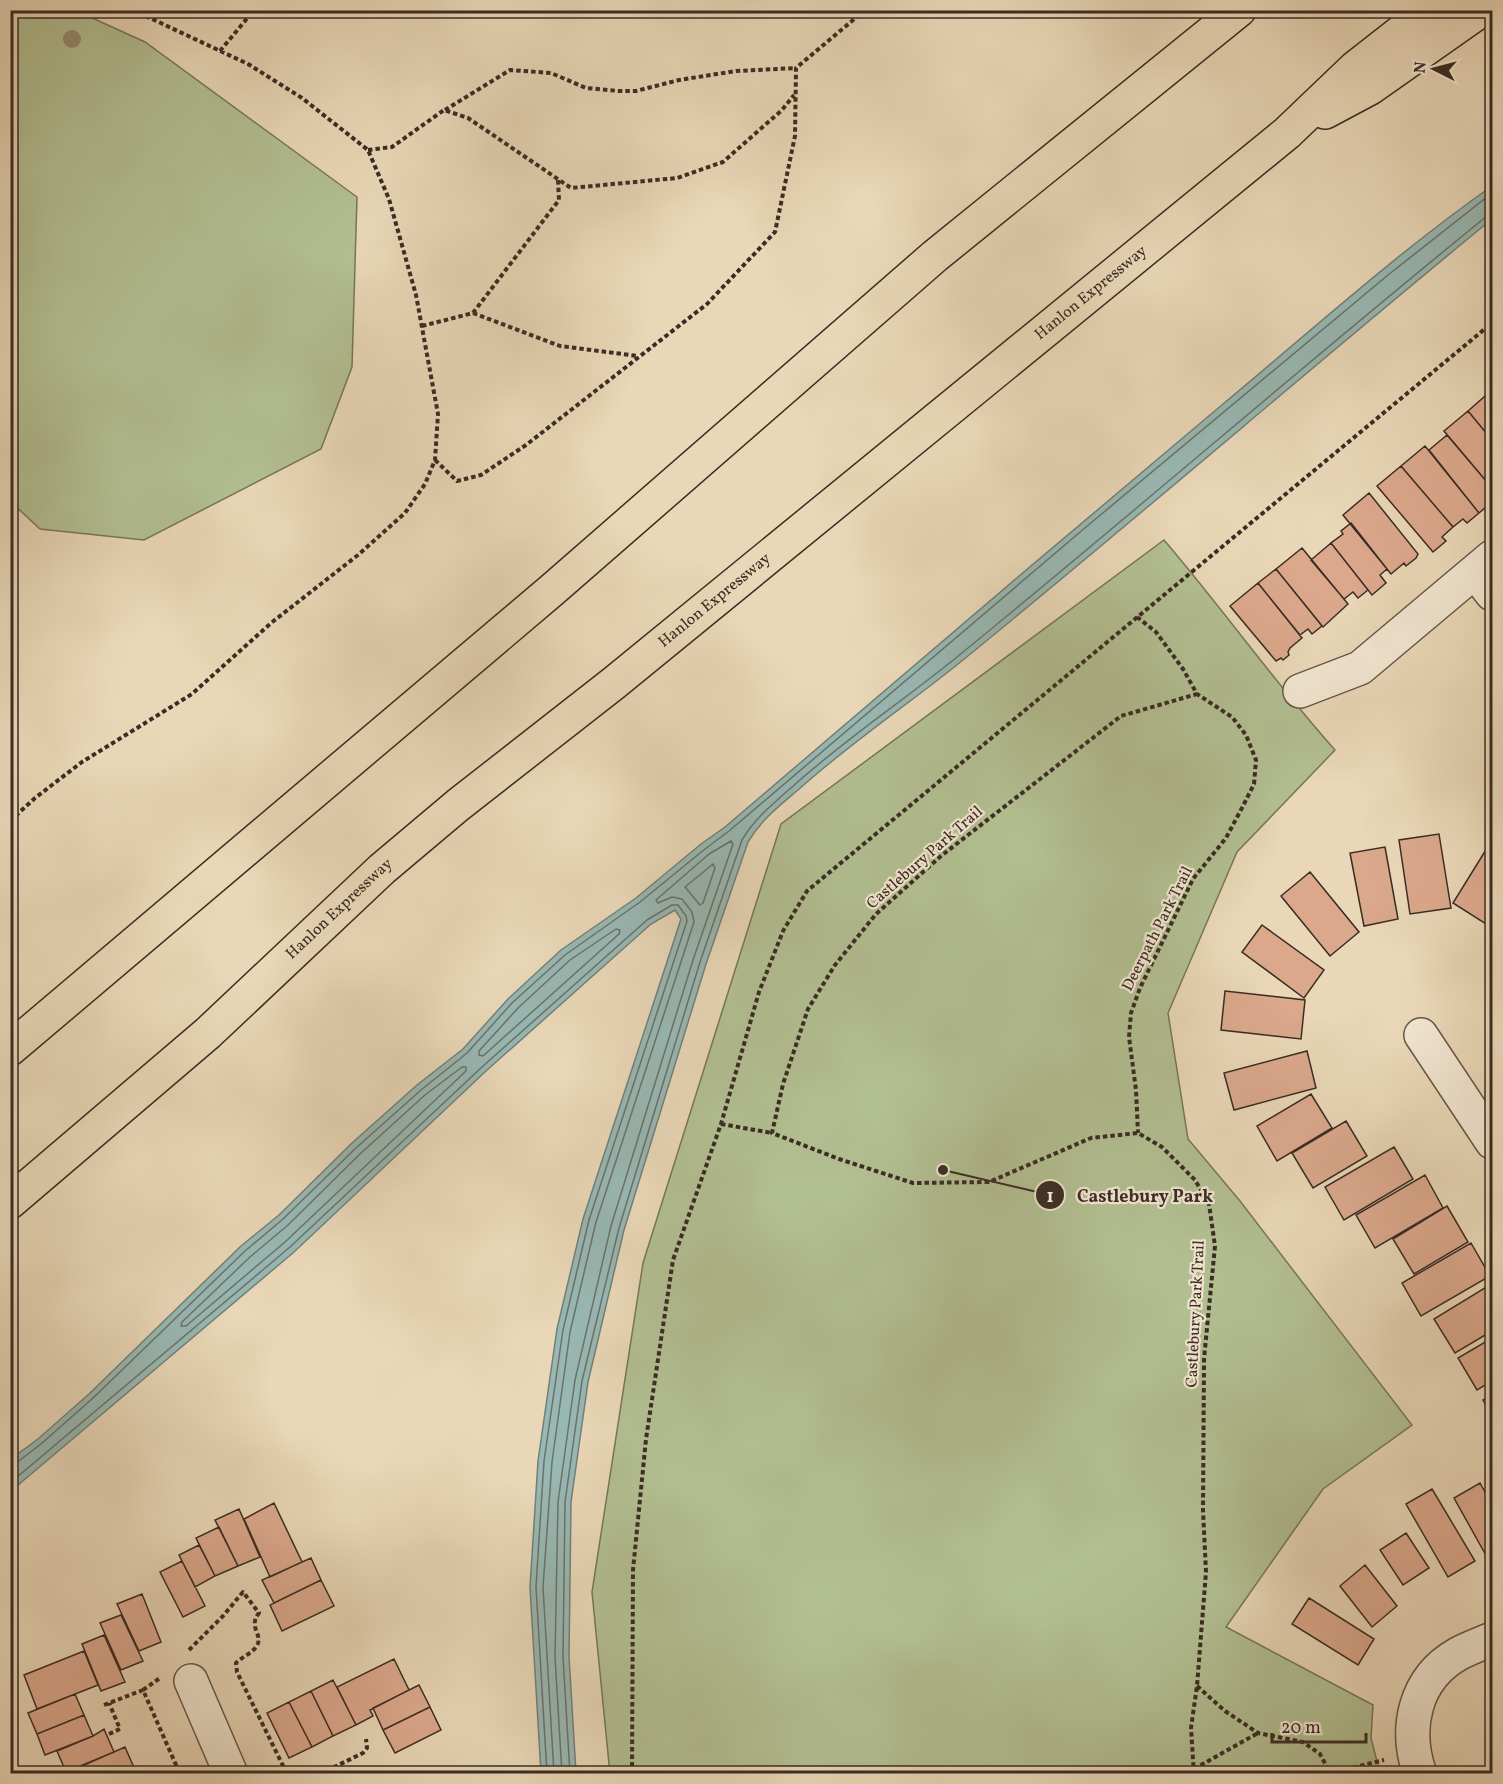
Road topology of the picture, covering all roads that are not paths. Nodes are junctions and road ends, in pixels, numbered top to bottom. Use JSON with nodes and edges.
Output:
{"nodes":[{"id":1,"x":1239,"y":10,"type":"edge"},
{"id":2,"x":1428,"y":10,"type":"edge"},
{"id":3,"x":1481,"y":10,"type":"edge"},
{"id":4,"x":1287,"y":133,"type":"junction"},
{"id":5,"x":1487,"y":574,"type":"edge"},
{"id":6,"x":1300,"y":691,"type":"dead end"},
{"id":7,"x":1421,"y":1035,"type":"dead end"},
{"id":8,"x":10,"y":1049,"type":"edge"},
{"id":9,"x":1492,"y":1142,"type":"edge"},
{"id":10,"x":10,"y":1202,"type":"edge"},
{"id":11,"x":1492,"y":1639,"type":"edge"},
{"id":12,"x":181,"y":1669,"type":"road end"},
{"id":13,"x":1417,"y":1763,"type":"edge"},
{"id":14,"x":231,"y":1773,"type":"edge"}],
"edges":[{"from":1,"to":8,"type":"highway"},
{"from":2,"to":4,"type":"highway","name":"Hanlon Expressway"},
{"from":3,"to":4,"type":"highway"},
{"from":4,"to":10,"type":"highway","name":"Hanlon Expressway"},
{"from":5,"to":6,"type":"street"},
{"from":7,"to":9,"type":"street"},
{"from":11,"to":13,"type":"street"},
{"from":12,"to":14,"type":"street"}]}
